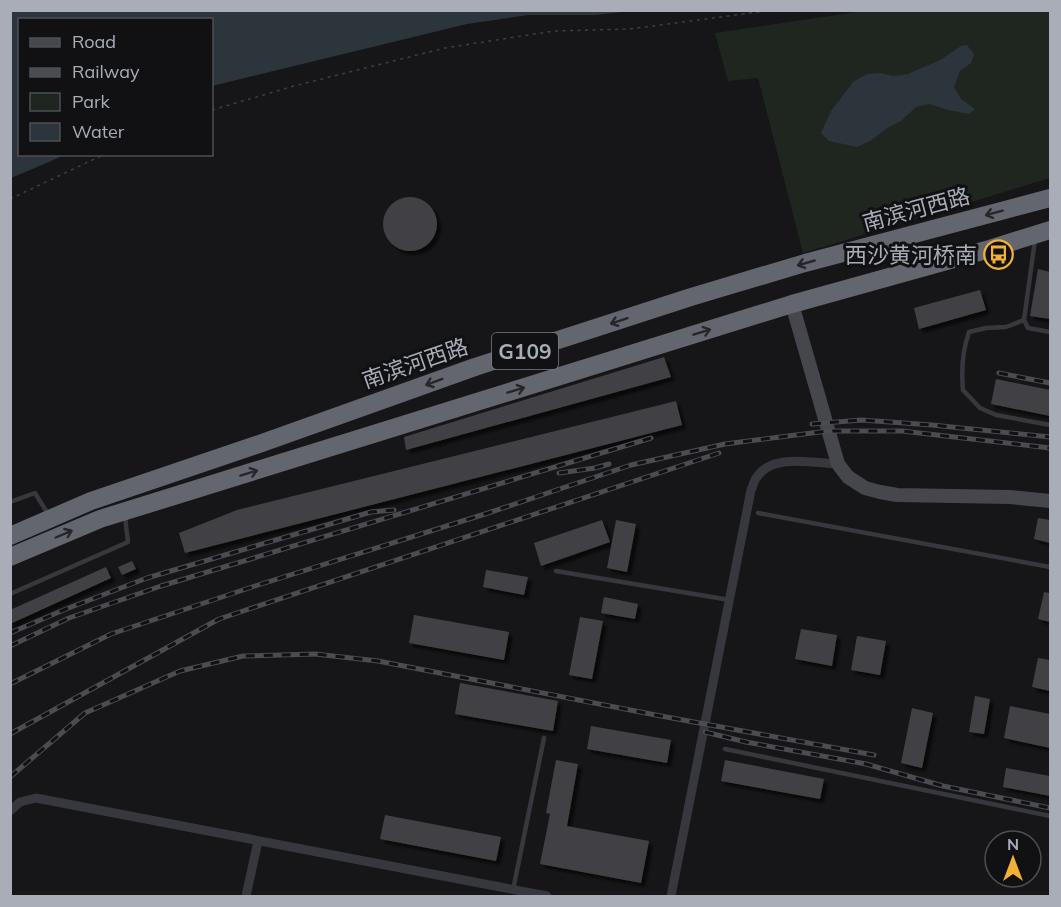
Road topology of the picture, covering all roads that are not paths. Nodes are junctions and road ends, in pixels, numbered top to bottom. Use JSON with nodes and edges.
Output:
{"nodes":[{"id":1,"x":1050,"y":198,"type":"edge"},
{"id":2,"x":1043,"y":232,"type":"edge"},
{"id":3,"x":792,"y":304,"type":"junction"},
{"id":4,"x":1024,"y":320,"type":"junction"},
{"id":5,"x":1050,"y":332,"type":"edge"},
{"id":6,"x":1050,"y":425,"type":"edge"},
{"id":7,"x":838,"y":464,"type":"junction"},
{"id":8,"x":91,"y":501,"type":"junction"},
{"id":9,"x":1050,"y":501,"type":"edge"},
{"id":10,"x":10,"y":502,"type":"edge"},
{"id":11,"x":124,"y":511,"type":"junction"},
{"id":12,"x":758,"y":513,"type":"dead end"},
{"id":13,"x":51,"y":519,"type":"junction"},
{"id":14,"x":100,"y":519,"type":"junction"},
{"id":15,"x":10,"y":536,"type":"edge"},
{"id":16,"x":10,"y":557,"type":"edge"},
{"id":17,"x":1050,"y":567,"type":"edge"},
{"id":18,"x":556,"y":571,"type":"dead end"},
{"id":19,"x":10,"y":594,"type":"edge"},
{"id":20,"x":730,"y":600,"type":"junction"},
{"id":21,"x":544,"y":738,"type":"dead end"},
{"id":22,"x":725,"y":749,"type":"dead end"},
{"id":23,"x":10,"y":811,"type":"edge"},
{"id":24,"x":1050,"y":816,"type":"edge"},
{"id":25,"x":258,"y":841,"type":"junction"},
{"id":26,"x":513,"y":890,"type":"junction"},
{"id":27,"x":246,"y":897,"type":"edge"},
{"id":28,"x":547,"y":897,"type":"edge"},
{"id":29,"x":671,"y":897,"type":"edge"}],
"edges":[{"from":1,"to":8,"type":"highway","name":"南滨河西路","number":"G109","one_way":true},
{"from":2,"to":3,"type":"highway","number":"G109"},
{"from":2,"to":4,"type":"lane"},
{"from":3,"to":7,"type":"street"},
{"from":11,"to":3,"type":"highway","number":"G109","one_way":true},
{"from":4,"to":5,"type":"lane"},
{"from":4,"to":6,"type":"lane"},
{"from":7,"to":9,"type":"street"},
{"from":7,"to":20,"type":"street"},
{"from":8,"to":13,"type":"highway","name":"南滨河西路","number":"G109"},
{"from":8,"to":14,"type":"lane"},
{"from":10,"to":13,"type":"lane"},
{"from":11,"to":14,"type":"highway","number":"G109"},
{"from":11,"to":19,"type":"lane"},
{"from":12,"to":17,"type":"lane"},
{"from":13,"to":15,"type":"highway","name":"南滨河西路","number":"G109"},
{"from":16,"to":14,"type":"highway","number":"G109","one_way":true},
{"from":18,"to":20,"type":"lane"},
{"from":20,"to":29,"type":"street"},
{"from":21,"to":26,"type":"lane"},
{"from":22,"to":24,"type":"lane"},
{"from":23,"to":25,"type":"street"},
{"from":25,"to":26,"type":"street"},
{"from":25,"to":27,"type":"street"},
{"from":26,"to":28,"type":"street"}]}
